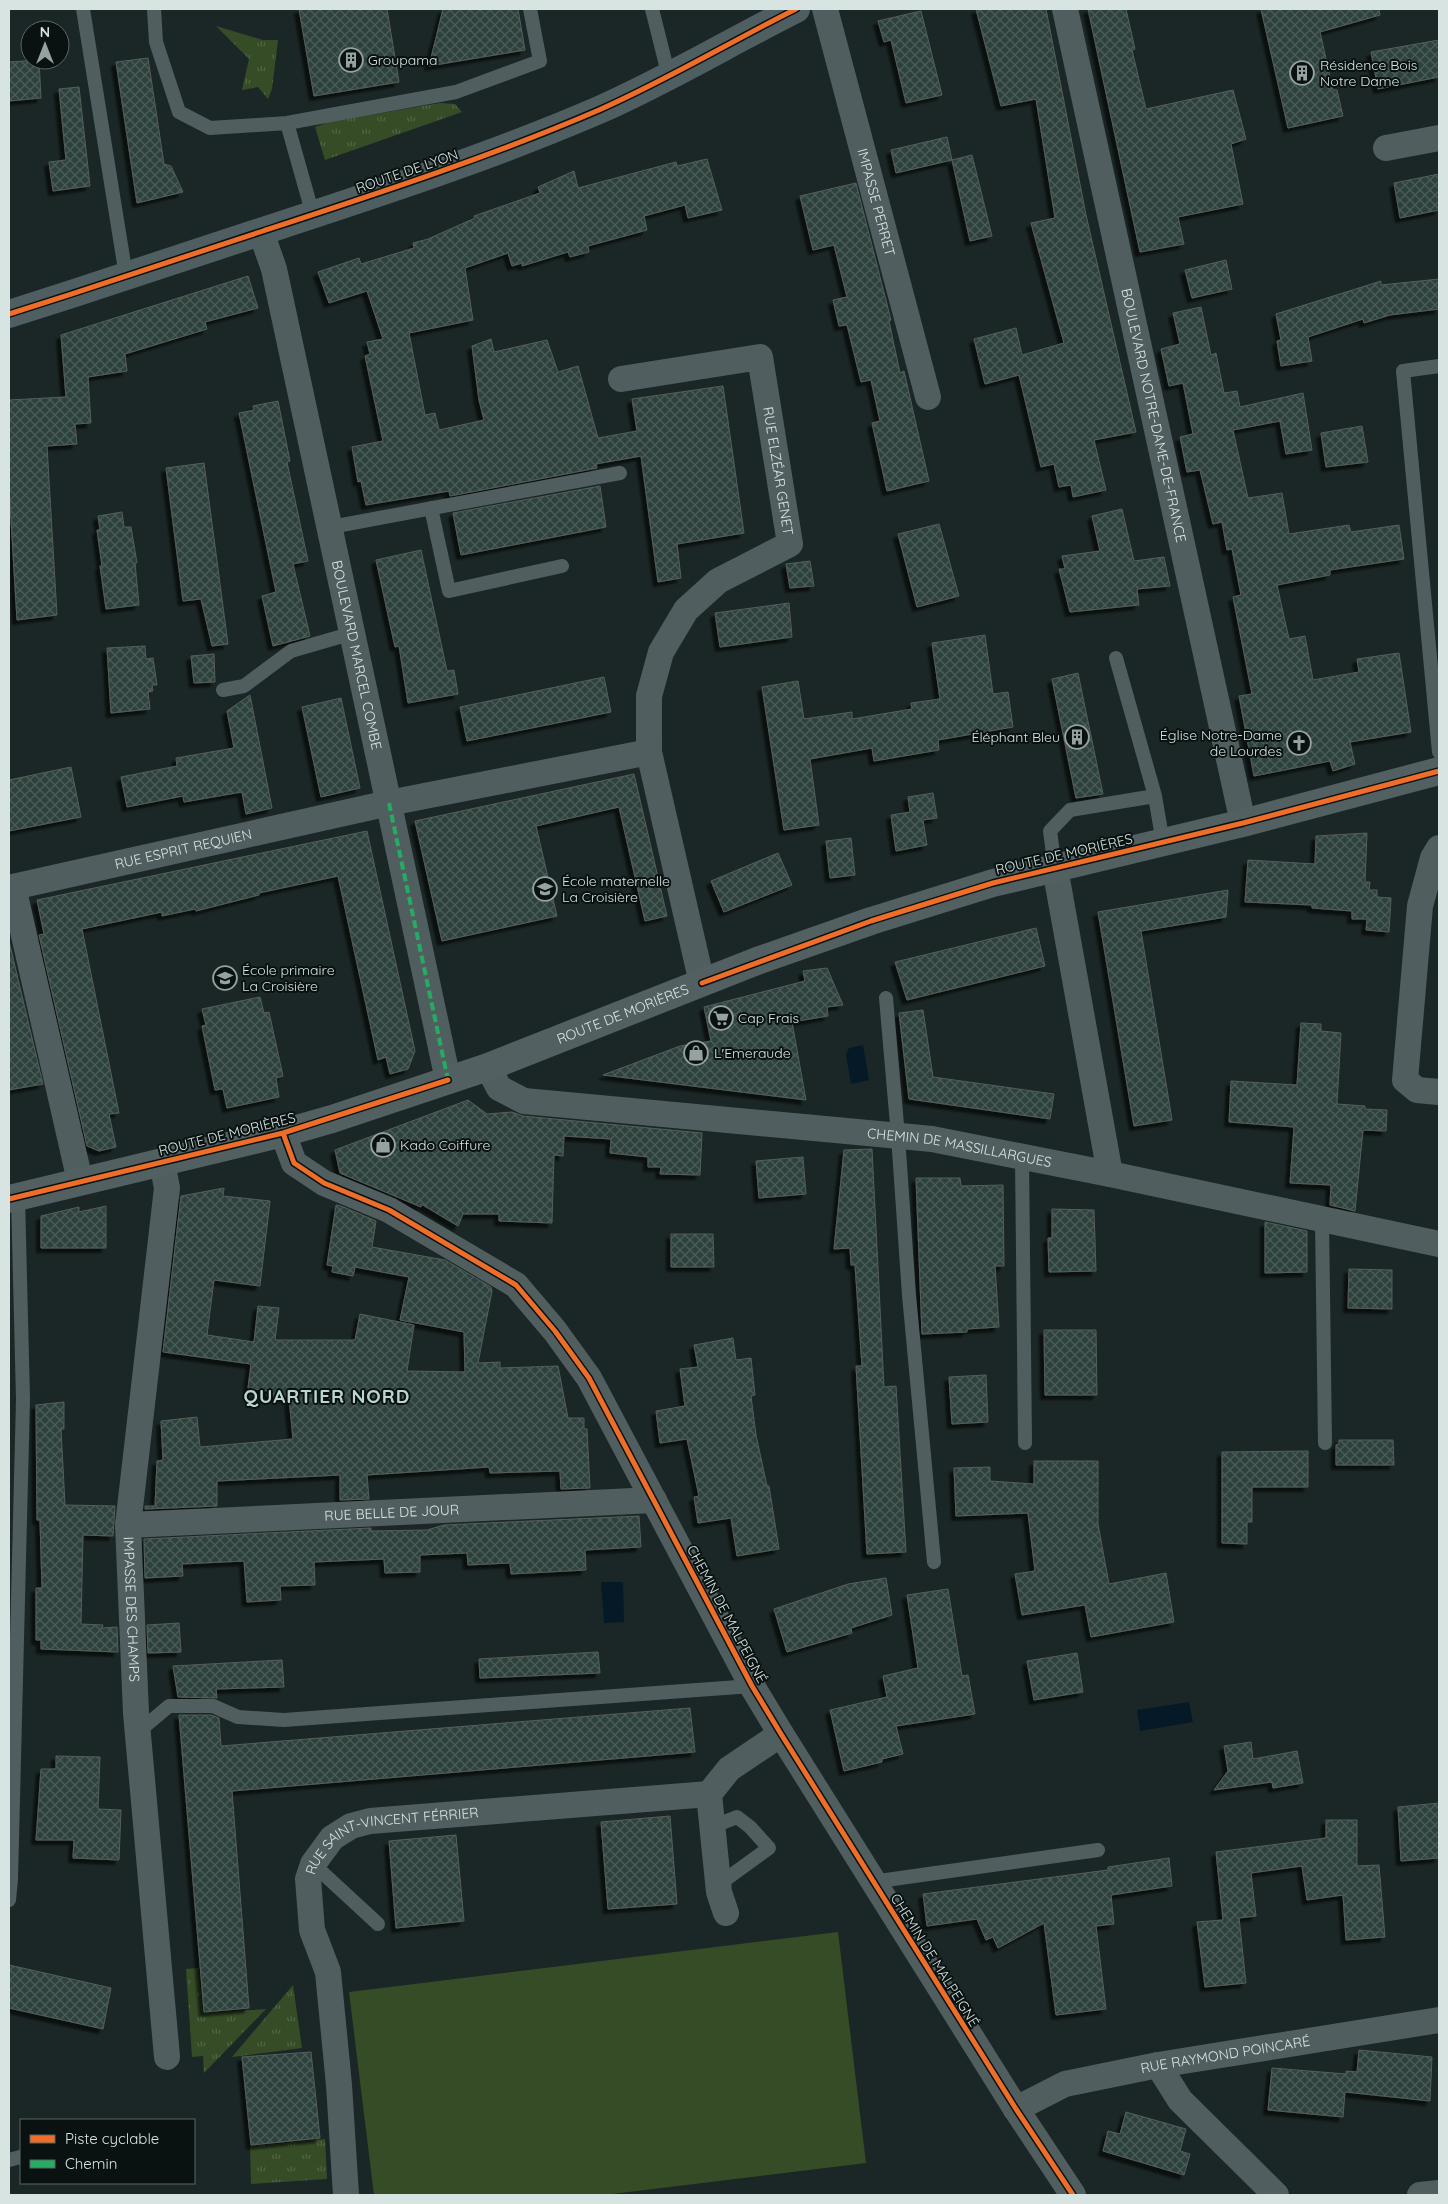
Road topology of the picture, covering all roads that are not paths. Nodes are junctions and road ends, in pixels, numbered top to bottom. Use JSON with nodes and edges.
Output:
{"nodes":[{"id":1,"x":83,"y":9,"type":"edge"},
{"id":2,"x":154,"y":9,"type":"edge"},
{"id":3,"x":530,"y":9,"type":"edge"},
{"id":4,"x":652,"y":9,"type":"edge"},
{"id":5,"x":796,"y":9,"type":"edge"},
{"id":6,"x":825,"y":9,"type":"edge"},
{"id":7,"x":1065,"y":9,"type":"edge"},
{"id":8,"x":669,"y":77,"type":"junction"},
{"id":9,"x":287,"y":123,"type":"junction"},
{"id":10,"x":1439,"y":138,"type":"edge"},
{"id":11,"x":1386,"y":148,"type":"dead end"},
{"id":12,"x":313,"y":215,"type":"junction"},
{"id":13,"x":261,"y":232,"type":"junction"},
{"id":14,"x":126,"y":276,"type":"junction"},
{"id":15,"x":9,"y":314,"type":"edge"},
{"id":16,"x":1439,"y":366,"type":"edge"},
{"id":17,"x":622,"y":379,"type":"dead end"},
{"id":18,"x":928,"y":397,"type":"dead end"},
{"id":19,"x":620,"y":472,"type":"dead end"},
{"id":20,"x":431,"y":508,"type":"junction"},
{"id":21,"x":331,"y":527,"type":"junction"},
{"id":22,"x":562,"y":566,"type":"dead end"},
{"id":23,"x":353,"y":633,"type":"junction"},
{"id":24,"x":1116,"y":658,"type":"dead end"},
{"id":25,"x":223,"y":690,"type":"dead end"},
{"id":26,"x":1437,"y":695,"type":"edge"},
{"id":27,"x":649,"y":752,"type":"junction"},
{"id":28,"x":1439,"y":752,"type":"edge"},
{"id":29,"x":1439,"y":771,"type":"edge"},
{"id":30,"x":1155,"y":796,"type":"junction"},
{"id":31,"x":389,"y":803,"type":"junction"},
{"id":32,"x":1243,"y":823,"type":"junction"},
{"id":33,"x":1163,"y":843,"type":"junction"},
{"id":34,"x":1439,"y":848,"type":"edge"},
{"id":35,"x":1055,"y":868,"type":"junction"},
{"id":36,"x":702,"y":982,"type":"junction"},
{"id":37,"x":886,"y":998,"type":"dead end"},
{"id":38,"x":488,"y":1066,"type":"junction"},
{"id":39,"x":448,"y":1080,"type":"junction"},
{"id":40,"x":1439,"y":1092,"type":"edge"},
{"id":41,"x":283,"y":1133,"type":"junction"},
{"id":42,"x":898,"y":1136,"type":"junction"},
{"id":43,"x":1022,"y":1157,"type":"junction"},
{"id":44,"x":162,"y":1162,"type":"junction"},
{"id":45,"x":1110,"y":1174,"type":"junction"},
{"id":46,"x":80,"y":1181,"type":"junction"},
{"id":47,"x":14,"y":1198,"type":"edge"},
{"id":48,"x":1322,"y":1219,"type":"junction"},
{"id":49,"x":1439,"y":1244,"type":"edge"},
{"id":50,"x":1025,"y":1443,"type":"dead end"},
{"id":51,"x":1325,"y":1443,"type":"dead end"},
{"id":52,"x":654,"y":1500,"type":"junction"},
{"id":53,"x":128,"y":1525,"type":"junction"},
{"id":54,"x":934,"y":1562,"type":"dead end"},
{"id":55,"x":752,"y":1686,"type":"junction"},
{"id":56,"x":138,"y":1732,"type":"junction"},
{"id":57,"x":781,"y":1734,"type":"junction"},
{"id":58,"x":709,"y":1794,"type":"junction"},
{"id":59,"x":712,"y":1827,"type":"junction"},
{"id":60,"x":1098,"y":1850,"type":"dead end"},
{"id":61,"x":313,"y":1864,"type":"junction"},
{"id":62,"x":10,"y":1878,"type":"edge"},
{"id":63,"x":872,"y":1882,"type":"junction"},
{"id":64,"x":718,"y":1885,"type":"junction"},
{"id":65,"x":9,"y":1900,"type":"edge"},
{"id":66,"x":726,"y":1913,"type":"dead end"},
{"id":67,"x":378,"y":1924,"type":"dead end"},
{"id":68,"x":1439,"y":2020,"type":"edge"},
{"id":69,"x":167,"y":2057,"type":"dead end"},
{"id":70,"x":1158,"y":2065,"type":"junction"},
{"id":71,"x":1016,"y":2109,"type":"junction"},
{"id":72,"x":1439,"y":2193,"type":"edge"},
{"id":73,"x":346,"y":2195,"type":"edge"},
{"id":74,"x":1073,"y":2195,"type":"edge"},
{"id":75,"x":1276,"y":2195,"type":"edge"},
{"id":76,"x":1420,"y":2195,"type":"edge"}],
"edges":[{"from":1,"to":14,"type":"lane"},
{"from":2,"to":9,"type":"lane"},
{"from":3,"to":9,"type":"lane"},
{"from":4,"to":8,"type":"lane"},
{"from":5,"to":8,"type":"main road","name":"ROUTE DE LYON"},
{"from":6,"to":18,"type":"street","name":"IMPASSE PERRET"},
{"from":7,"to":32,"type":"street","name":"BOULEVARD NOTRE-DAME-DE-FRANCE"},
{"from":8,"to":12,"type":"main road","name":"ROUTE DE LYON"},
{"from":9,"to":12,"type":"lane"},
{"from":10,"to":11,"type":"street"},
{"from":12,"to":13,"type":"main road","name":"ROUTE DE LYON"},
{"from":13,"to":14,"type":"main road","name":"ROUTE DE LYON"},
{"from":13,"to":21,"type":"street","name":"BOULEVARD MARCEL COMBE"},
{"from":14,"to":15,"type":"main road","name":"ROUTE DE LYON"},
{"from":16,"to":26,"type":"lane"},
{"from":17,"to":27,"type":"street","name":"RUE ELZÉAR GENET"},
{"from":19,"to":20,"type":"lane"},
{"from":20,"to":21,"type":"lane"},
{"from":20,"to":22,"type":"lane"},
{"from":21,"to":23,"type":"street","name":"BOULEVARD MARCEL COMBE"},
{"from":23,"to":25,"type":"lane"},
{"from":23,"to":31,"type":"street","name":"BOULEVARD MARCEL COMBE"},
{"from":24,"to":30,"type":"lane"},
{"from":26,"to":28,"type":"lane"},
{"from":27,"to":31,"type":"street","name":"RUE ESPRIT REQUIEN"},
{"from":27,"to":36,"type":"street","name":"RUE ELZÉAR GENET"},
{"from":29,"to":32,"type":"main road","name":"ROUTE DE MORIÈRES"},
{"from":30,"to":33,"type":"lane"},
{"from":30,"to":35,"type":"lane"},
{"from":31,"to":39,"type":"street","name":"BOULEVARD MARCEL COMBE"},
{"from":31,"to":46,"type":"street","name":"RUE ESPRIT REQUIEN"},
{"from":32,"to":33,"type":"main road","name":"ROUTE DE MORIÈRES"},
{"from":33,"to":35,"type":"main road","name":"ROUTE DE MORIÈRES"},
{"from":34,"to":40,"type":"street"},
{"from":35,"to":36,"type":"main road","name":"ROUTE DE MORIÈRES"},
{"from":35,"to":45,"type":"street"},
{"from":36,"to":38,"type":"main road","name":"ROUTE DE MORIÈRES"},
{"from":37,"to":42,"type":"lane"},
{"from":38,"to":39,"type":"main road","name":"ROUTE DE MORIÈRES"},
{"from":38,"to":42,"type":"street","name":"CHEMIN DE MASSILLARGUES"},
{"from":39,"to":41,"type":"main road","name":"ROUTE DE MORIÈRES"},
{"from":41,"to":44,"type":"main road","name":"ROUTE DE MORIÈRES"},
{"from":41,"to":52,"type":"street","name":"CHEMIN DE MALPEIGNÉ"},
{"from":42,"to":43,"type":"street","name":"CHEMIN DE MASSILLARGUES"},
{"from":42,"to":54,"type":"lane"},
{"from":43,"to":45,"type":"street","name":"CHEMIN DE MASSILLARGUES"},
{"from":43,"to":50,"type":"lane"},
{"from":44,"to":46,"type":"main road","name":"ROUTE DE MORIÈRES"},
{"from":44,"to":53,"type":"street","name":"IMPASSE DES CHAMPS"},
{"from":45,"to":48,"type":"street","name":"CHEMIN DE MASSILLARGUES"},
{"from":46,"to":47,"type":"main road","name":"ROUTE DE MORIÈRES"},
{"from":47,"to":62,"type":"lane"},
{"from":48,"to":49,"type":"street","name":"CHEMIN DE MASSILLARGUES"},
{"from":48,"to":51,"type":"lane"},
{"from":52,"to":53,"type":"street","name":"RUE BELLE DE JOUR"},
{"from":52,"to":55,"type":"street","name":"CHEMIN DE MALPEIGNÉ"},
{"from":53,"to":56,"type":"street","name":"IMPASSE DES CHAMPS"},
{"from":55,"to":56,"type":"lane"},
{"from":55,"to":57,"type":"street","name":"CHEMIN DE MALPEIGNÉ"},
{"from":56,"to":69,"type":"street","name":"IMPASSE DES CHAMPS"},
{"from":57,"to":58,"type":"street"},
{"from":57,"to":63,"type":"street","name":"CHEMIN DE MALPEIGNÉ"},
{"from":58,"to":59,"type":"street"},
{"from":58,"to":61,"type":"street","name":"RUE SAINT-VINCENT FÉRRIER"},
{"from":59,"to":64,"type":"street"},
{"from":59,"to":64,"type":"lane"},
{"from":60,"to":63,"type":"lane"},
{"from":61,"to":67,"type":"lane"},
{"from":61,"to":73,"type":"street","name":"RUE SAINT-VINCENT FÉRRIER"},
{"from":62,"to":65,"type":"lane"},
{"from":63,"to":71,"type":"street","name":"CHEMIN DE MALPEIGNÉ"},
{"from":64,"to":66,"type":"street"},
{"from":68,"to":70,"type":"street","name":"RUE RAYMOND POINCARÉ"},
{"from":70,"to":71,"type":"street","name":"RUE RAYMOND POINCARÉ"},
{"from":70,"to":75,"type":"street"},
{"from":71,"to":74,"type":"street","name":"CHEMIN DE MALPEIGNÉ"},
{"from":72,"to":76,"type":"street"}]}
